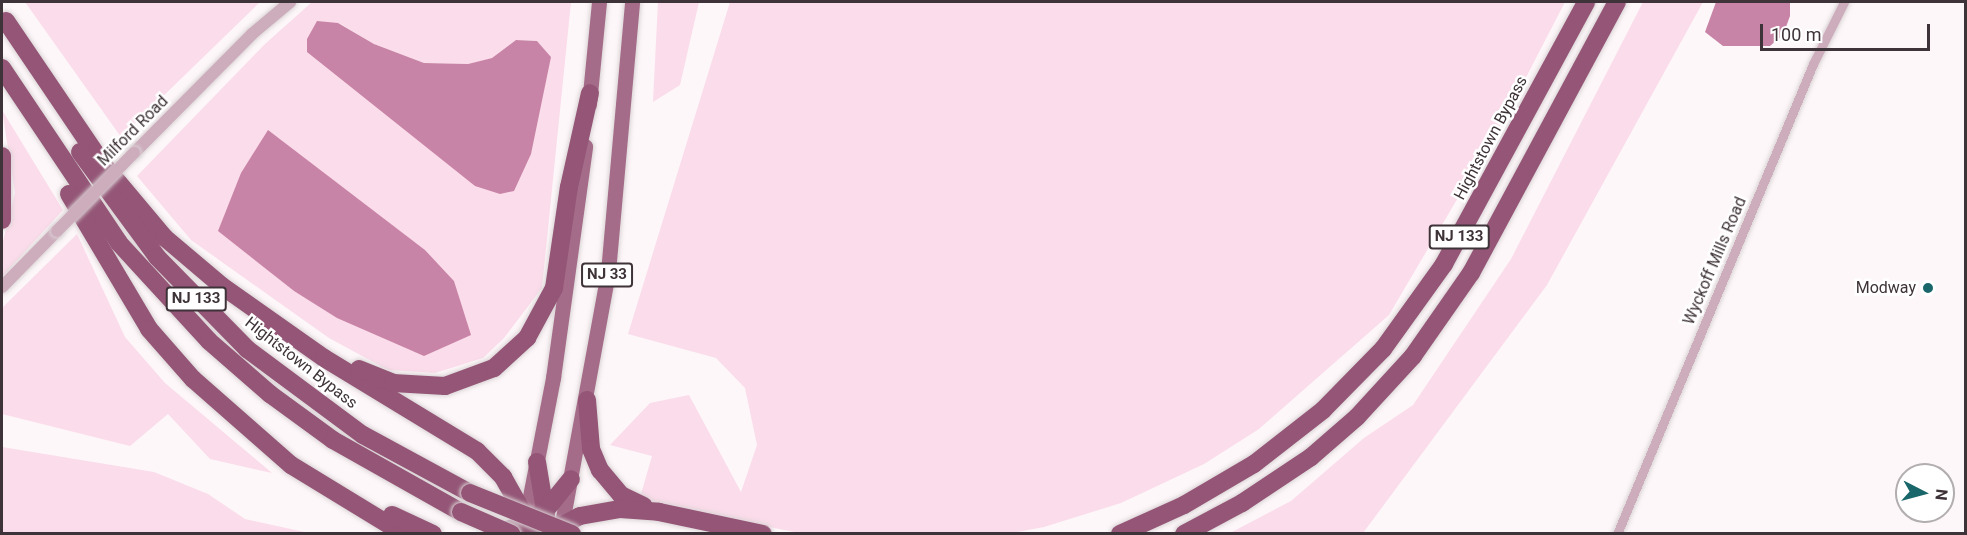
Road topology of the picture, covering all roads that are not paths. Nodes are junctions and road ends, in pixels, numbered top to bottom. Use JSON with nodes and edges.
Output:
{"nodes":[{"id":1,"x":290,"y":2,"type":"edge"},
{"id":2,"x":599,"y":2,"type":"edge"},
{"id":3,"x":632,"y":2,"type":"edge"},
{"id":4,"x":1586,"y":2,"type":"edge"},
{"id":5,"x":1617,"y":2,"type":"edge"},
{"id":6,"x":1844,"y":2,"type":"edge"},
{"id":7,"x":4,"y":17,"type":"edge"},
{"id":8,"x":2,"y":69,"type":"edge"},
{"id":9,"x":590,"y":93,"type":"junction"},
{"id":10,"x":2,"y":156,"type":"edge"},
{"id":11,"x":2,"y":220,"type":"edge"},
{"id":12,"x":222,"y":286,"type":"junction"},
{"id":13,"x":2,"y":287,"type":"edge"},
{"id":14,"x":587,"y":400,"type":"junction"},
{"id":15,"x":248,"y":426,"type":"junction"},
{"id":16,"x":537,"y":462,"type":"joint"},
{"id":17,"x":571,"y":479,"type":"joint"},
{"id":18,"x":659,"y":512,"type":"junction"},
{"id":19,"x":541,"y":528,"type":"edge"},
{"id":20,"x":404,"y":534,"type":"edge"},
{"id":21,"x":433,"y":534,"type":"edge"},
{"id":22,"x":495,"y":534,"type":"edge"},
{"id":23,"x":763,"y":534,"type":"edge"},
{"id":24,"x":1120,"y":534,"type":"edge"},
{"id":25,"x":1184,"y":534,"type":"edge"},
{"id":26,"x":1617,"y":534,"type":"edge"}],
"edges":[{"from":1,"to":13,"type":"street","name":"Milford Road","bridge":true},
{"from":2,"to":9,"type":"main road","number":"NJ 33"},
{"from":3,"to":14,"type":"main road","number":"NJ 33"},
{"from":4,"to":24,"type":"highway","name":"Hightstown Bypass","number":"NJ 133"},
{"from":5,"to":25,"type":"highway","number":"NJ 133"},
{"from":6,"to":26,"type":"street","name":"Wyckoff Mills Road"},
{"from":7,"to":12,"type":"highway"},
{"from":7,"to":19,"type":"highway","name":"Hightstown Bypass","number":"NJ 133","bridge":true},
{"from":8,"to":15,"type":"highway"},
{"from":8,"to":19,"type":"highway","number":"NJ 133","bridge":true},
{"from":9,"to":12,"type":"highway"},
{"from":9,"to":16,"type":"main road","number":"NJ 33"},
{"from":10,"to":11,"type":"highway"},
{"from":12,"to":19,"type":"highway"},
{"from":14,"to":17,"type":"main road","number":"NJ 33"},
{"from":14,"to":18,"type":"highway"},
{"from":15,"to":20,"type":"highway"},
{"from":15,"to":21,"type":"highway"},
{"from":16,"to":19,"type":"highway"},
{"from":17,"to":19,"type":"highway"},
{"from":18,"to":19,"type":"highway"},
{"from":18,"to":23,"type":"highway"},
{"from":19,"to":22,"type":"highway"}]}
